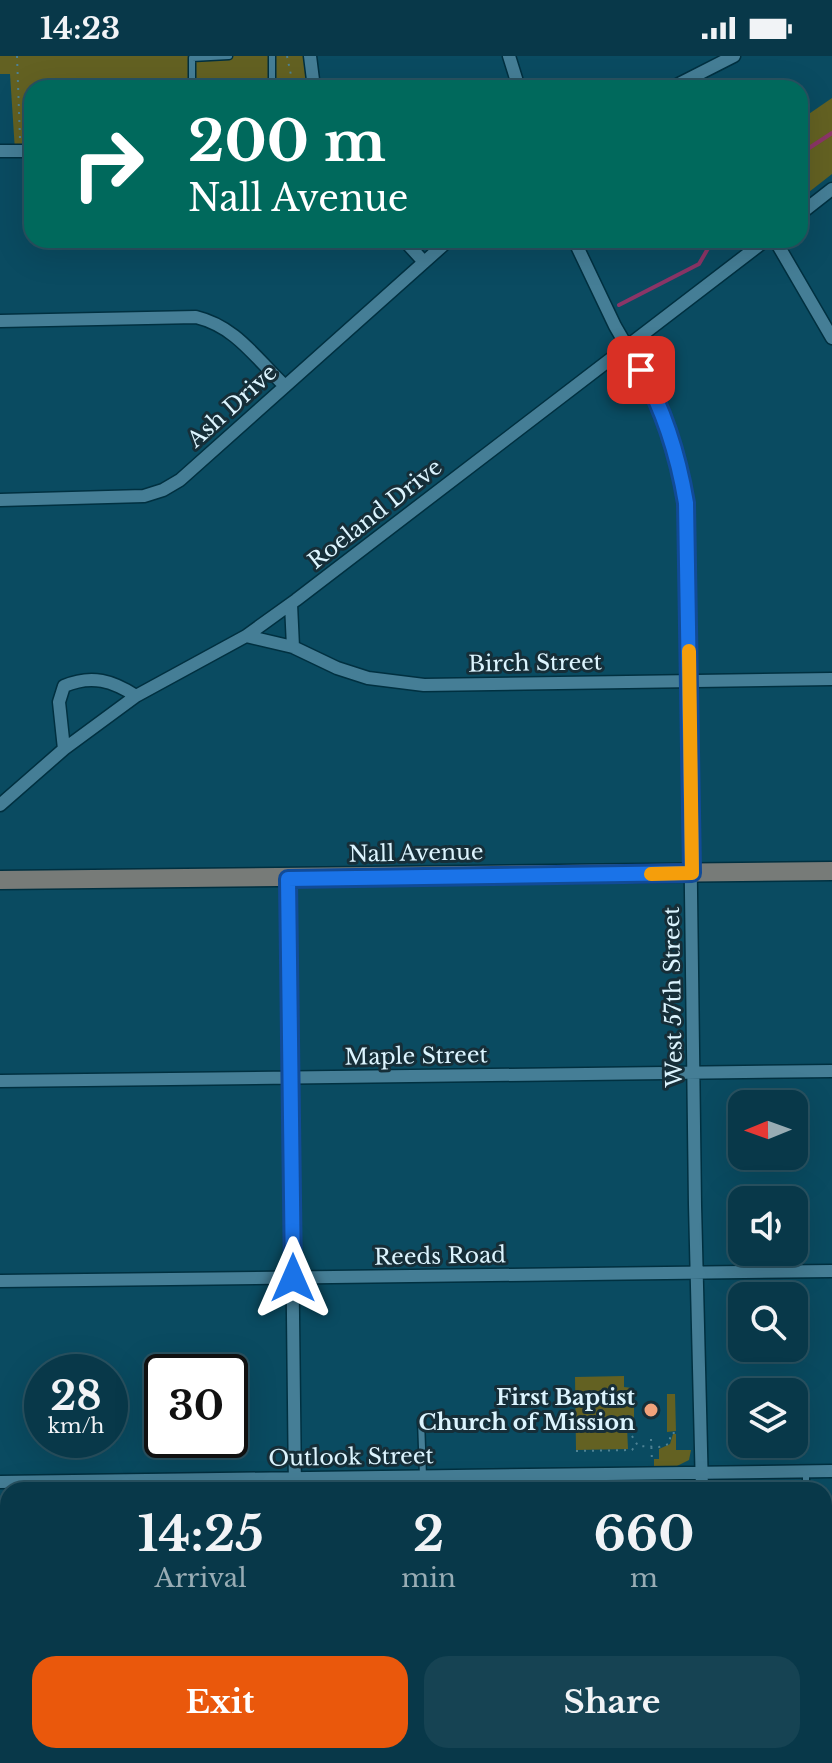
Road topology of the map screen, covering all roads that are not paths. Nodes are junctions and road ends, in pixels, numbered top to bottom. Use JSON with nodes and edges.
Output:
{"nodes":[{"id":1,"x":229,"y":56,"type":"edge"},
{"id":2,"x":272,"y":56,"type":"edge"},
{"id":3,"x":310,"y":56,"type":"edge"},
{"id":4,"x":509,"y":56,"type":"edge"},
{"id":5,"x":734,"y":56,"type":"edge"},
{"id":6,"x":716,"y":60,"type":"edge"},
{"id":7,"x":192,"y":80,"type":"edge"},
{"id":8,"x":272,"y":80,"type":"edge"},
{"id":9,"x":313,"y":80,"type":"edge"},
{"id":10,"x":516,"y":80,"type":"edge"},
{"id":11,"x":684,"y":80,"type":"edge"},
{"id":12,"x":0,"y":151,"type":"edge"},
{"id":13,"x":24,"y":151,"type":"edge"},
{"id":14,"x":832,"y":189,"type":"edge"},
{"id":15,"x":808,"y":208,"type":"edge"},
{"id":16,"x":411,"y":248,"type":"edge"},
{"id":17,"x":440,"y":248,"type":"edge"},
{"id":18,"x":578,"y":248,"type":"edge"},
{"id":19,"x":755,"y":248,"type":"edge"},
{"id":20,"x":780,"y":248,"type":"edge"},
{"id":21,"x":424,"y":262,"type":"junction"},
{"id":22,"x":0,"y":321,"type":"edge"},
{"id":23,"x":832,"y":338,"type":"edge"},
{"id":24,"x":626,"y":345,"type":"junction"},
{"id":25,"x":285,"y":386,"type":"junction"},
{"id":26,"x":0,"y":500,"type":"edge"},
{"id":27,"x":291,"y":604,"type":"junction"},
{"id":28,"x":246,"y":636,"type":"junction"},
{"id":29,"x":293,"y":647,"type":"junction"},
{"id":30,"x":832,"y":679,"type":"edge"},
{"id":31,"x":690,"y":681,"type":"junction"},
{"id":32,"x":136,"y":696,"type":"junction"},
{"id":33,"x":64,"y":749,"type":"junction"},
{"id":34,"x":0,"y":805,"type":"edge"},
{"id":35,"x":832,"y":871,"type":"edge"},
{"id":36,"x":692,"y":873,"type":"junction"},
{"id":37,"x":288,"y":879,"type":"junction"},
{"id":38,"x":0,"y":880,"type":"edge"},
{"id":39,"x":832,"y":1071,"type":"edge"},
{"id":40,"x":694,"y":1073,"type":"junction"},
{"id":41,"x":291,"y":1077,"type":"junction"},
{"id":42,"x":0,"y":1081,"type":"edge"},
{"id":43,"x":832,"y":1271,"type":"edge"},
{"id":44,"x":697,"y":1273,"type":"junction"},
{"id":45,"x":293,"y":1278,"type":"junction"},
{"id":46,"x":0,"y":1281,"type":"edge"},
{"id":47,"x":421,"y":1420,"type":"dead end"},
{"id":48,"x":806,"y":1471,"type":"junction"},
{"id":49,"x":832,"y":1471,"type":"edge"},
{"id":50,"x":702,"y":1473,"type":"junction"},
{"id":51,"x":423,"y":1476,"type":"junction"},
{"id":52,"x":295,"y":1482,"type":"edge"},
{"id":53,"x":327,"y":1482,"type":"edge"},
{"id":54,"x":702,"y":1482,"type":"edge"},
{"id":55,"x":806,"y":1482,"type":"edge"}],
"edges":[{"from":1,"to":7,"type":"lane"},
{"from":2,"to":8,"type":"lane"},
{"from":3,"to":9,"type":"street"},
{"from":4,"to":10,"type":"street"},
{"from":5,"to":6,"type":"street"},
{"from":6,"to":11,"type":"street"},
{"from":12,"to":13,"type":"street"},
{"from":14,"to":15,"type":"street"},
{"from":16,"to":21,"type":"street"},
{"from":17,"to":21,"type":"street","name":"Ash Drive"},
{"from":18,"to":24,"type":"street","name":"West 57th Street"},
{"from":19,"to":24,"type":"street","name":"Roeland Drive"},
{"from":20,"to":23,"type":"street"},
{"from":21,"to":25,"type":"street","name":"Ash Drive"},
{"from":22,"to":25,"type":"street"},
{"from":24,"to":27,"type":"street","name":"Roeland Drive"},
{"from":24,"to":31,"type":"street","name":"West 57th Street"},
{"from":25,"to":26,"type":"street","name":"Ash Drive"},
{"from":27,"to":28,"type":"street","name":"Roeland Drive"},
{"from":27,"to":29,"type":"street"},
{"from":28,"to":29,"type":"street","name":"Birch Street"},
{"from":28,"to":32,"type":"street","name":"Roeland Drive"},
{"from":29,"to":31,"type":"street","name":"Birch Street"},
{"from":30,"to":31,"type":"street","name":"Birch Street"},
{"from":31,"to":36,"type":"street","name":"West 57th Street"},
{"from":32,"to":33,"type":"street","name":"Roeland Drive"},
{"from":32,"to":33,"type":"street"},
{"from":33,"to":34,"type":"street","name":"Roeland Drive"},
{"from":35,"to":36,"type":"street","name":"Nall Avenue"},
{"from":36,"to":37,"type":"street","name":"Nall Avenue"},
{"from":36,"to":40,"type":"street","name":"West 57th Street"},
{"from":37,"to":38,"type":"street","name":"Nall Avenue"},
{"from":37,"to":41,"type":"street"},
{"from":39,"to":40,"type":"street","name":"Maple Street"},
{"from":40,"to":41,"type":"street","name":"Maple Street"},
{"from":40,"to":44,"type":"street","name":"West 57th Street"},
{"from":41,"to":42,"type":"street","name":"Maple Street"},
{"from":41,"to":45,"type":"street"},
{"from":43,"to":44,"type":"street","name":"Reeds Road"},
{"from":44,"to":45,"type":"street","name":"Reeds Road"},
{"from":44,"to":50,"type":"street","name":"West 57th Street"},
{"from":45,"to":46,"type":"street","name":"Reeds Road"},
{"from":45,"to":52,"type":"street"},
{"from":47,"to":51,"type":"lane"},
{"from":48,"to":49,"type":"street","name":"Outlook Street"},
{"from":48,"to":50,"type":"street","name":"Outlook Street"},
{"from":48,"to":55,"type":"lane"},
{"from":50,"to":51,"type":"street","name":"Outlook Street"},
{"from":50,"to":54,"type":"street","name":"West 57th Street"},
{"from":51,"to":53,"type":"street","name":"Outlook Street"}]}
